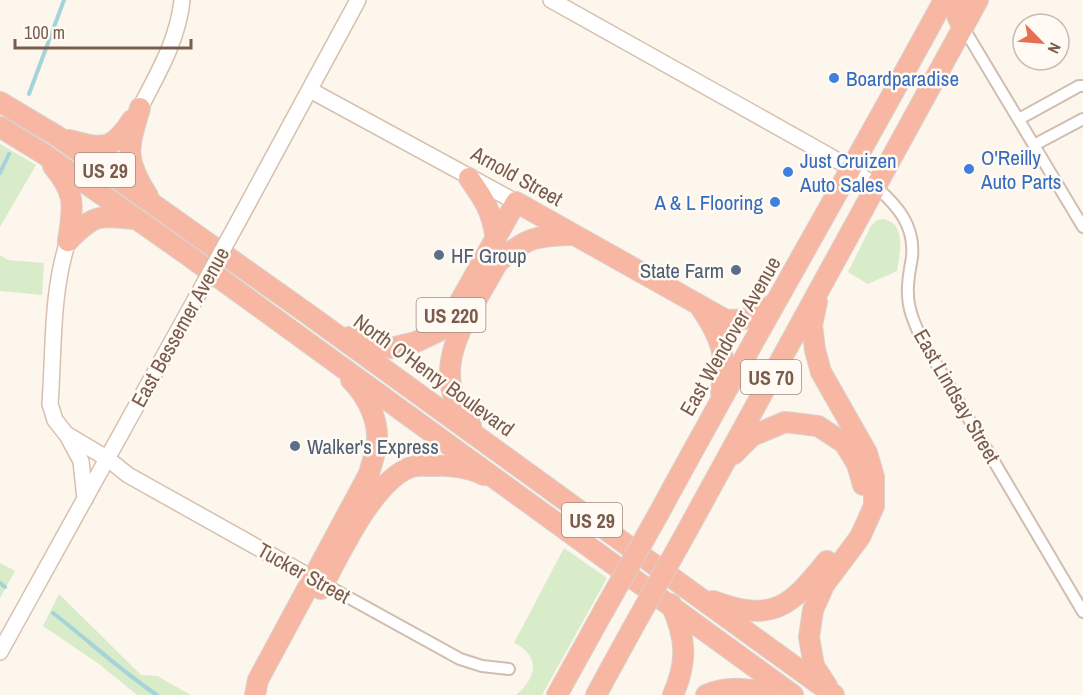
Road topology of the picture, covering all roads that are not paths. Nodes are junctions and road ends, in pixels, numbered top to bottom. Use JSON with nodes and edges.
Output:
{"nodes":[{"id":1,"x":182,"y":0,"type":"edge"},
{"id":2,"x":358,"y":0,"type":"edge"},
{"id":3,"x":551,"y":0,"type":"edge"},
{"id":4,"x":944,"y":0,"type":"edge"},
{"id":5,"x":960,"y":0,"type":"edge"},
{"id":6,"x":978,"y":0,"type":"edge"},
{"id":7,"x":963,"y":27,"type":"junction"},
{"id":8,"x":1083,"y":86,"type":"edge"},
{"id":9,"x":310,"y":90,"type":"junction"},
{"id":10,"x":0,"y":102,"type":"edge"},
{"id":11,"x":140,"y":108,"type":"junction"},
{"id":12,"x":1019,"y":119,"type":"junction"},
{"id":13,"x":1083,"y":119,"type":"edge"},
{"id":14,"x":0,"y":127,"type":"edge"},
{"id":15,"x":57,"y":136,"type":"junction"},
{"id":16,"x":1034,"y":145,"type":"junction"},
{"id":17,"x":44,"y":154,"type":"junction"},
{"id":18,"x":852,"y":169,"type":"junction"},
{"id":19,"x":469,"y":178,"type":"junction"},
{"id":20,"x":876,"y":187,"type":"junction"},
{"id":21,"x":153,"y":203,"type":"junction"},
{"id":22,"x":521,"y":205,"type":"junction"},
{"id":23,"x":137,"y":219,"type":"junction"},
{"id":24,"x":1083,"y":227,"type":"edge"},
{"id":25,"x":573,"y":235,"type":"junction"},
{"id":26,"x":496,"y":240,"type":"junction"},
{"id":27,"x":68,"y":241,"type":"junction"},
{"id":28,"x":498,"y":262,"type":"junction"},
{"id":29,"x":820,"y":287,"type":"junction"},
{"id":30,"x":780,"y":298,"type":"junction"},
{"id":31,"x":700,"y":306,"type":"junction"},
{"id":32,"x":334,"y":333,"type":"junction"},
{"id":33,"x":330,"y":357,"type":"junction"},
{"id":34,"x":720,"y":402,"type":"junction"},
{"id":35,"x":66,"y":435,"type":"junction"},
{"id":36,"x":489,"y":445,"type":"junction"},
{"id":37,"x":108,"y":459,"type":"junction"},
{"id":38,"x":722,"y":466,"type":"junction"},
{"id":39,"x":513,"y":490,"type":"junction"},
{"id":40,"x":85,"y":499,"type":"junction"},
{"id":41,"x":318,"y":581,"type":"junction"},
{"id":42,"x":695,"y":594,"type":"junction"},
{"id":43,"x":671,"y":604,"type":"junction"},
{"id":44,"x":1083,"y":612,"type":"edge"},
{"id":45,"x":0,"y":652,"type":"edge"},
{"id":46,"x":509,"y":669,"type":"dead end"},
{"id":47,"x":833,"y":694,"type":"edge"},
{"id":48,"x":255,"y":695,"type":"edge"},
{"id":49,"x":267,"y":695,"type":"edge"},
{"id":50,"x":557,"y":695,"type":"edge"},
{"id":51,"x":596,"y":695,"type":"edge"},
{"id":52,"x":673,"y":695,"type":"edge"},
{"id":53,"x":706,"y":695,"type":"edge"},
{"id":54,"x":771,"y":695,"type":"edge"},
{"id":55,"x":794,"y":695,"type":"edge"}],
"edges":[{"from":1,"to":11,"type":"main road"},
{"from":2,"to":9,"type":"main road","name":"East Bessemer Avenue"},
{"from":3,"to":18,"type":"main road","name":"East Lindsay Street"},
{"from":4,"to":18,"type":"highway","name":"East Wendover Avenue","number":"US 70"},
{"from":5,"to":7,"type":"highway"},
{"from":6,"to":7,"type":"highway","number":"US 70"},
{"from":7,"to":12,"type":"street"},
{"from":7,"to":20,"type":"highway","number":"US 70"},
{"from":8,"to":12,"type":"street"},
{"from":9,"to":19,"type":"main road","name":"Arnold Street"},
{"from":9,"to":37,"type":"main road","name":"East Bessemer Avenue","bridge":true},
{"from":10,"to":15,"type":"highway","name":"North O'Henry Boulevard","number":"US 29"},
{"from":11,"to":15,"type":"highway"},
{"from":11,"to":21,"type":"highway"},
{"from":12,"to":16,"type":"street"},
{"from":13,"to":16,"type":"street"},
{"from":14,"to":17,"type":"highway","number":"US 29"},
{"from":15,"to":21,"type":"highway","name":"North O'Henry Boulevard","number":"US 29"},
{"from":16,"to":24,"type":"street"},
{"from":17,"to":23,"type":"highway","number":"US 29"},
{"from":17,"to":27,"type":"highway"},
{"from":18,"to":20,"type":"main road","name":"East Lindsay Street"},
{"from":18,"to":30,"type":"highway","name":"East Wendover Avenue","number":"US 70"},
{"from":19,"to":22,"type":"main road","name":"Arnold Street"},
{"from":19,"to":26,"type":"highway"},
{"from":20,"to":29,"type":"highway","number":"US 70"},
{"from":20,"to":44,"type":"street","name":"East Lindsay Street"},
{"from":21,"to":32,"type":"highway","name":"North O'Henry Boulevard","number":"US 29"},
{"from":22,"to":25,"type":"highway","name":"Arnold Street"},
{"from":22,"to":26,"type":"highway","number":"US 220"},
{"from":22,"to":28,"type":"highway"},
{"from":23,"to":27,"type":"highway"},
{"from":23,"to":33,"type":"highway","number":"US 29"},
{"from":25,"to":28,"type":"highway"},
{"from":25,"to":31,"type":"highway","name":"Arnold Street"},
{"from":26,"to":32,"type":"highway","number":"US 220"},
{"from":27,"to":35,"type":"main road"},
{"from":28,"to":36,"type":"highway"},
{"from":29,"to":38,"type":"highway","number":"US 70"},
{"from":29,"to":47,"type":"highway"},
{"from":30,"to":31,"type":"highway","name":"Arnold Street"},
{"from":30,"to":34,"type":"highway","name":"East Wendover Avenue","number":"US 70"},
{"from":31,"to":34,"type":"highway"},
{"from":32,"to":36,"type":"highway","name":"North O'Henry Boulevard","number":"US 29"},
{"from":33,"to":39,"type":"highway","number":"US 29"},
{"from":33,"to":41,"type":"highway"},
{"from":34,"to":50,"type":"highway","name":"East Wendover Avenue","number":"US 70","bridge":true},
{"from":35,"to":37,"type":"main road","name":"Tucker Street"},
{"from":35,"to":40,"type":"main road"},
{"from":36,"to":42,"type":"highway","name":"North O'Henry Boulevard","number":"US 29"},
{"from":37,"to":40,"type":"main road","name":"East Bessemer Avenue"},
{"from":37,"to":41,"type":"main road","name":"Tucker Street"},
{"from":38,"to":42,"type":"highway"},
{"from":38,"to":51,"type":"highway","number":"US 70","bridge":true},
{"from":39,"to":41,"type":"highway"},
{"from":39,"to":43,"type":"highway","number":"US 29"},
{"from":40,"to":45,"type":"main road","name":"East Bessemer Avenue"},
{"from":41,"to":46,"type":"street","name":"Tucker Street"},
{"from":41,"to":48,"type":"highway"},
{"from":41,"to":49,"type":"highway"},
{"from":42,"to":47,"type":"highway","name":"North O'Henry Boulevard","number":"US 29"},
{"from":43,"to":52,"type":"highway"},
{"from":43,"to":55,"type":"highway","number":"US 29"},
{"from":53,"to":54,"type":"highway"}]}
